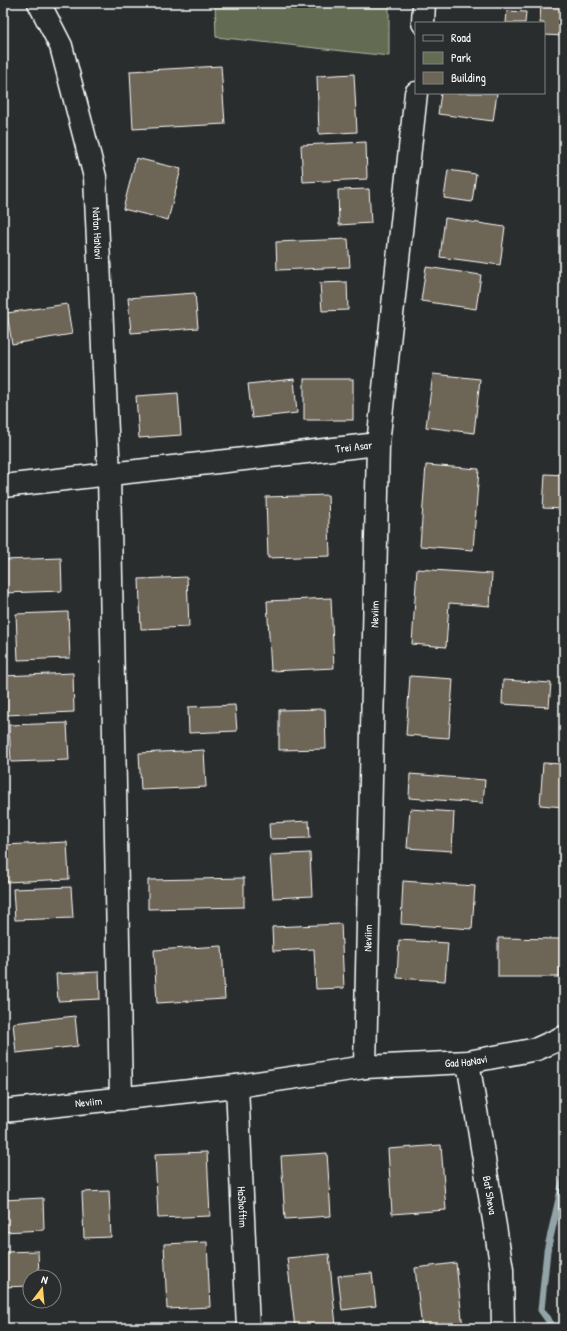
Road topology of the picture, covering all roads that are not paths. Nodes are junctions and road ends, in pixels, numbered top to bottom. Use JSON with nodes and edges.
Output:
{"nodes":[{"id":1,"x":39,"y":3,"type":"edge"},
{"id":2,"x":424,"y":3,"type":"edge"},
{"id":3,"x":423,"y":22,"type":"edge"},
{"id":4,"x":416,"y":94,"type":"edge"},
{"id":5,"x":378,"y":444,"type":"junction"},
{"id":6,"x":109,"y":474,"type":"junction"},
{"id":7,"x":3,"y":486,"type":"edge"},
{"id":8,"x":564,"y":1037,"type":"edge"},
{"id":9,"x":468,"y":1062,"type":"junction"},
{"id":10,"x":365,"y":1067,"type":"junction"},
{"id":11,"x":237,"y":1086,"type":"junction"},
{"id":12,"x":121,"y":1098,"type":"junction"},
{"id":13,"x":3,"y":1111,"type":"edge"},
{"id":14,"x":248,"y":1328,"type":"edge"},
{"id":15,"x":503,"y":1328,"type":"edge"}],
"edges":[{"from":1,"to":6,"type":"street","name":"Natan HaNavi"},
{"from":2,"to":3,"type":"street"},
{"from":4,"to":5,"type":"street","name":"Trei Asar"},
{"from":5,"to":6,"type":"street","name":"Trei Asar"},
{"from":5,"to":10,"type":"street","name":"Neviim"},
{"from":6,"to":7,"type":"street","name":"Trei Asar"},
{"from":6,"to":12,"type":"street","name":"Natan HaNavi"},
{"from":8,"to":9,"type":"street","name":"Gad HaNavi"},
{"from":9,"to":10,"type":"street","name":"Gad HaNavi"},
{"from":9,"to":15,"type":"street","name":"Bat Sheva"},
{"from":10,"to":11,"type":"street","name":"Neviim"},
{"from":11,"to":12,"type":"street","name":"Neviim"},
{"from":11,"to":14,"type":"street","name":"HaShoftim"},
{"from":12,"to":13,"type":"street","name":"Neviim"}]}
